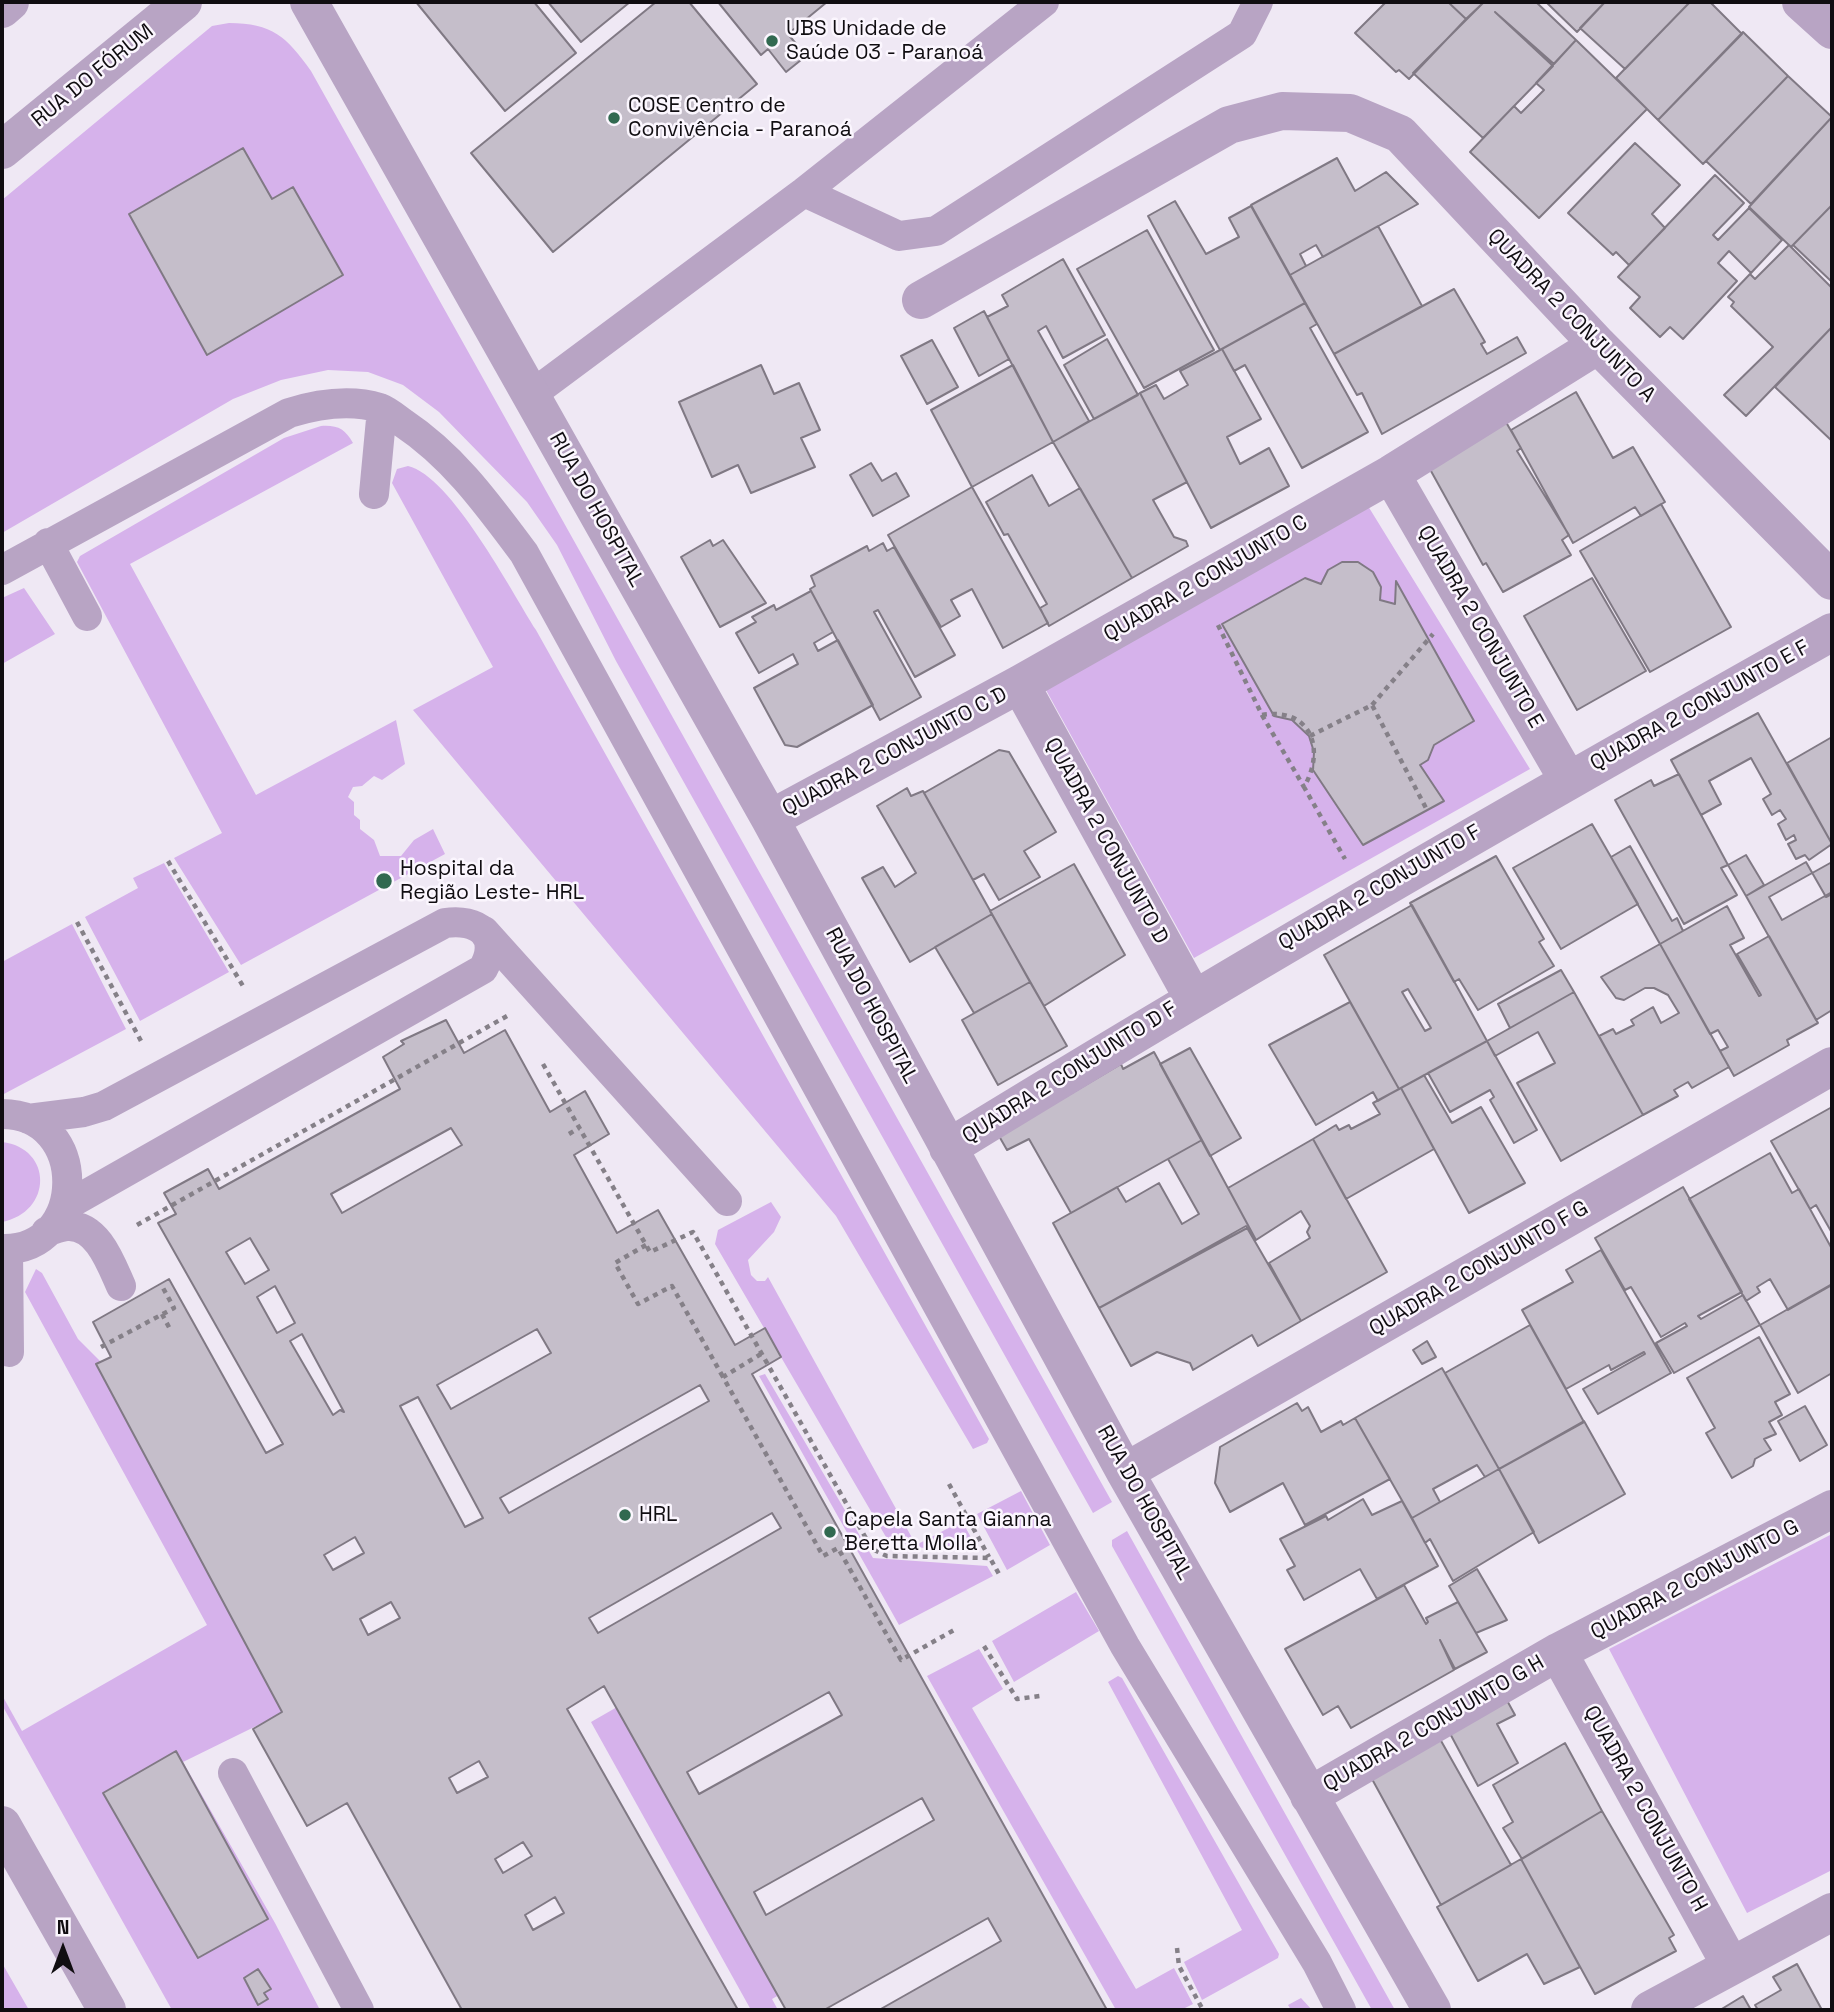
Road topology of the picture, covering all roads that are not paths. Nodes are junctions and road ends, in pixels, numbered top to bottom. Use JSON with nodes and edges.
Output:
{"nodes":[{"id":1,"x":10,"y":2,"type":"edge"},
{"id":2,"x":183,"y":2,"type":"edge"},
{"id":3,"x":309,"y":2,"type":"edge"},
{"id":4,"x":1044,"y":2,"type":"edge"},
{"id":5,"x":1258,"y":2,"type":"edge"},
{"id":6,"x":1801,"y":2,"type":"edge"},
{"id":7,"x":2,"y":9,"type":"edge"},
{"id":8,"x":1832,"y":30,"type":"edge"},
{"id":9,"x":2,"y":150,"type":"edge"},
{"id":10,"x":804,"y":192,"type":"junction"},
{"id":11,"x":921,"y":300,"type":"dead end"},
{"id":12,"x":1598,"y":345,"type":"junction"},
{"id":13,"x":531,"y":395,"type":"junction"},
{"id":14,"x":382,"y":409,"type":"junction"},
{"id":15,"x":1391,"y":474,"type":"junction"},
{"id":16,"x":374,"y":494,"type":"dead end"},
{"id":17,"x":48,"y":543,"type":"junction"},
{"id":18,"x":2,"y":569,"type":"edge"},
{"id":19,"x":1832,"y":581,"type":"edge"},
{"id":20,"x":87,"y":616,"type":"dead end"},
{"id":21,"x":1832,"y":632,"type":"edge"},
{"id":22,"x":1020,"y":684,"type":"junction"},
{"id":23,"x":1568,"y":780,"type":"junction"},
{"id":24,"x":770,"y":819,"type":"junction"},
{"id":25,"x":482,"y":928,"type":"junction"},
{"id":26,"x":1193,"y":998,"type":"junction"},
{"id":27,"x":1832,"y":1066,"type":"edge"},
{"id":28,"x":15,"y":1116,"type":"edge"},
{"id":29,"x":948,"y":1148,"type":"junction"},
{"id":30,"x":727,"y":1201,"type":"dead end"},
{"id":31,"x":64,"y":1207,"type":"junction"},
{"id":32,"x":46,"y":1233,"type":"junction"},
{"id":33,"x":5,"y":1249,"type":"edge"},
{"id":34,"x":121,"y":1286,"type":"dead end"},
{"id":35,"x":9,"y":1352,"type":"dead end"},
{"id":36,"x":1125,"y":1472,"type":"junction"},
{"id":37,"x":1832,"y":1509,"type":"edge"},
{"id":38,"x":1558,"y":1651,"type":"junction"},
{"id":39,"x":233,"y":1773,"type":"dead end"},
{"id":40,"x":1309,"y":1796,"type":"junction"},
{"id":41,"x":2,"y":1825,"type":"edge"},
{"id":42,"x":1832,"y":1912,"type":"edge"},
{"id":43,"x":1731,"y":1966,"type":"junction"},
{"id":44,"x":107,"y":2010,"type":"edge"},
{"id":45,"x":359,"y":2010,"type":"edge"},
{"id":46,"x":1341,"y":2010,"type":"edge"},
{"id":47,"x":1432,"y":2010,"type":"edge"},
{"id":48,"x":1650,"y":2010,"type":"edge"}],
"edges":[{"from":1,"to":7,"type":"street"},
{"from":2,"to":9,"type":"street","name":"RUA DO FÓRUM"},
{"from":3,"to":13,"type":"street","name":"RUA DO HOSPITAL"},
{"from":4,"to":10,"type":"lane"},
{"from":5,"to":10,"type":"lane"},
{"from":6,"to":8,"type":"street"},
{"from":10,"to":13,"type":"lane"},
{"from":11,"to":12,"type":"street","name":"QUADRA 2 CONJUNTO A"},
{"from":12,"to":15,"type":"street","name":"QUADRA 2 CONJUNTO C"},
{"from":12,"to":19,"type":"street","name":"QUADRA 2 CONJUNTO A"},
{"from":13,"to":24,"type":"street","name":"RUA DO HOSPITAL"},
{"from":14,"to":16,"type":"lane"},
{"from":14,"to":17,"type":"lane"},
{"from":14,"to":46,"type":"lane"},
{"from":15,"to":22,"type":"street","name":"QUADRA 2 CONJUNTO C"},
{"from":15,"to":23,"type":"street","name":"QUADRA 2 CONJUNTO E"},
{"from":17,"to":18,"type":"lane"},
{"from":17,"to":20,"type":"lane"},
{"from":21,"to":23,"type":"street","name":"QUADRA 2 CONJUNTO E F"},
{"from":22,"to":24,"type":"street","name":"QUADRA 2 CONJUNTO C D"},
{"from":22,"to":26,"type":"street","name":"QUADRA 2 CONJUNTO D"},
{"from":23,"to":26,"type":"street","name":"QUADRA 2 CONJUNTO F"},
{"from":24,"to":29,"type":"street","name":"RUA DO HOSPITAL"},
{"from":25,"to":28,"type":"lane"},
{"from":25,"to":30,"type":"lane"},
{"from":25,"to":31,"type":"lane"},
{"from":26,"to":29,"type":"street","name":"QUADRA 2 CONJUNTO D F"},
{"from":27,"to":36,"type":"street","name":"QUADRA 2 CONJUNTO F G"},
{"from":28,"to":31,"type":"lane"},
{"from":29,"to":36,"type":"street","name":"RUA DO HOSPITAL"},
{"from":31,"to":32,"type":"lane"},
{"from":32,"to":33,"type":"lane"},
{"from":32,"to":34,"type":"lane"},
{"from":33,"to":35,"type":"lane"},
{"from":36,"to":40,"type":"street","name":"RUA DO HOSPITAL"},
{"from":37,"to":38,"type":"street","name":"QUADRA 2 CONJUNTO G"},
{"from":38,"to":40,"type":"street","name":"QUADRA 2 CONJUNTO G H"},
{"from":38,"to":43,"type":"street","name":"QUADRA 2 CONJUNTO H"},
{"from":39,"to":45,"type":"lane"},
{"from":40,"to":47,"type":"street","name":"RUA DO HOSPITAL"},
{"from":41,"to":44,"type":"street"},
{"from":42,"to":43,"type":"street"},
{"from":43,"to":48,"type":"street"}]}
